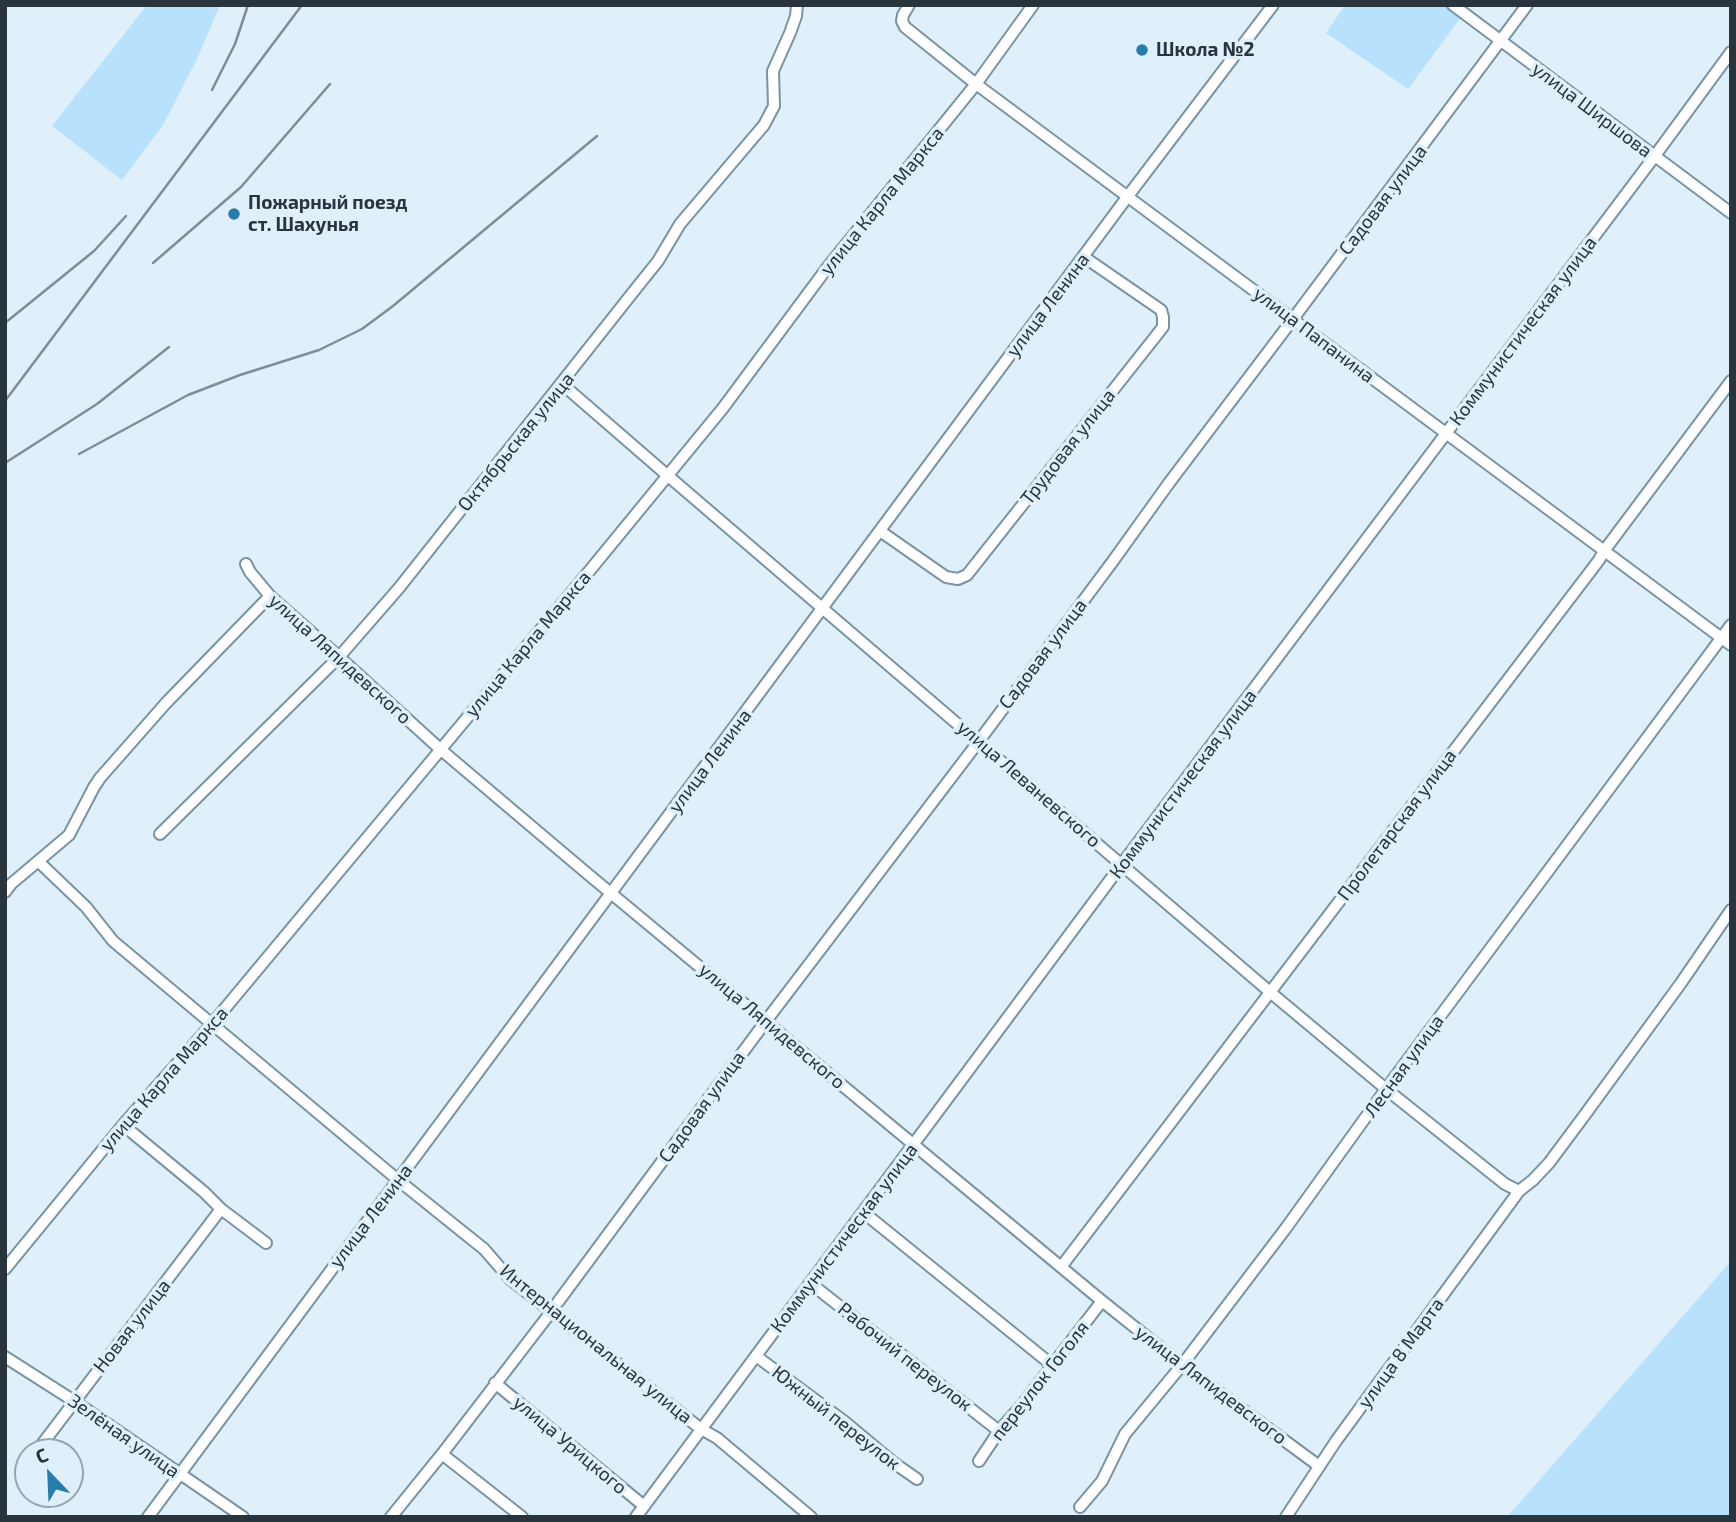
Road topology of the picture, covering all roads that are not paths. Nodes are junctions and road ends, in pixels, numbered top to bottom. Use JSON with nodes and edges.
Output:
{"nodes":[{"id":1,"x":797,"y":5,"type":"edge"},
{"id":2,"x":909,"y":5,"type":"edge"},
{"id":3,"x":1033,"y":5,"type":"edge"},
{"id":4,"x":1273,"y":5,"type":"edge"},
{"id":5,"x":1453,"y":5,"type":"edge"},
{"id":6,"x":1527,"y":5,"type":"edge"},
{"id":7,"x":1501,"y":41,"type":"junction"},
{"id":8,"x":1731,"y":52,"type":"edge"},
{"id":9,"x":976,"y":84,"type":"junction"},
{"id":10,"x":1654,"y":157,"type":"junction"},
{"id":11,"x":1128,"y":196,"type":"junction"},
{"id":12,"x":1731,"y":213,"type":"edge"},
{"id":13,"x":1084,"y":257,"type":"junction"},
{"id":14,"x":1293,"y":320,"type":"junction"},
{"id":15,"x":1731,"y":382,"type":"edge"},
{"id":16,"x":562,"y":384,"type":"junction"},
{"id":17,"x":1446,"y":434,"type":"junction"},
{"id":18,"x":667,"y":475,"type":"junction"},
{"id":19,"x":880,"y":531,"type":"junction"},
{"id":20,"x":1604,"y":551,"type":"junction"},
{"id":21,"x":246,"y":564,"type":"dead end"},
{"id":22,"x":270,"y":597,"type":"junction"},
{"id":23,"x":823,"y":609,"type":"junction"},
{"id":24,"x":1731,"y":625,"type":"edge"},
{"id":25,"x":1721,"y":638,"type":"junction"},
{"id":26,"x":1731,"y":645,"type":"edge"},
{"id":27,"x":339,"y":657,"type":"junction"},
{"id":28,"x":979,"y":741,"type":"junction"},
{"id":29,"x":440,"y":750,"type":"junction"},
{"id":30,"x":160,"y":834,"type":"dead end"},
{"id":31,"x":39,"y":862,"type":"junction"},
{"id":32,"x":1122,"y":864,"type":"junction"},
{"id":33,"x":5,"y":892,"type":"edge"},
{"id":34,"x":611,"y":893,"type":"junction"},
{"id":35,"x":1731,"y":910,"type":"edge"},
{"id":36,"x":1270,"y":992,"type":"junction"},
{"id":37,"x":766,"y":1021,"type":"junction"},
{"id":38,"x":212,"y":1024,"type":"junction"},
{"id":39,"x":1386,"y":1089,"type":"junction"},
{"id":40,"x":123,"y":1125,"type":"junction"},
{"id":41,"x":914,"y":1144,"type":"junction"},
{"id":42,"x":398,"y":1180,"type":"junction"},
{"id":43,"x":1519,"y":1191,"type":"junction"},
{"id":44,"x":221,"y":1209,"type":"junction"},
{"id":45,"x":863,"y":1212,"type":"junction"},
{"id":46,"x":266,"y":1244,"type":"dead end"},
{"id":47,"x":1061,"y":1267,"type":"junction"},
{"id":48,"x":5,"y":1269,"type":"edge"},
{"id":49,"x":810,"y":1283,"type":"junction"},
{"id":50,"x":1102,"y":1301,"type":"junction"},
{"id":51,"x":555,"y":1307,"type":"junction"},
{"id":52,"x":756,"y":1356,"type":"junction"},
{"id":53,"x":5,"y":1357,"type":"edge"},
{"id":54,"x":1052,"y":1365,"type":"junction"},
{"id":55,"x":1182,"y":1365,"type":"junction"},
{"id":56,"x":495,"y":1383,"type":"junction"},
{"id":57,"x":74,"y":1401,"type":"junction"},
{"id":58,"x":701,"y":1429,"type":"junction"},
{"id":59,"x":999,"y":1431,"type":"junction"},
{"id":60,"x":47,"y":1438,"type":"edge"},
{"id":61,"x":442,"y":1454,"type":"junction"},
{"id":62,"x":979,"y":1461,"type":"dead end"},
{"id":63,"x":1318,"y":1466,"type":"junction"},
{"id":64,"x":179,"y":1474,"type":"junction"},
{"id":65,"x":917,"y":1479,"type":"dead end"},
{"id":66,"x":644,"y":1506,"type":"junction"},
{"id":67,"x":1080,"y":1507,"type":"dead end"},
{"id":68,"x":148,"y":1517,"type":"edge"},
{"id":69,"x":243,"y":1517,"type":"edge"},
{"id":70,"x":391,"y":1517,"type":"edge"},
{"id":71,"x":522,"y":1517,"type":"edge"},
{"id":72,"x":636,"y":1517,"type":"edge"},
{"id":73,"x":811,"y":1517,"type":"edge"},
{"id":74,"x":1286,"y":1517,"type":"edge"}],
"edges":[{"from":1,"to":16,"type":"street","name":"Октябрьская улица"},
{"from":2,"to":9,"type":"street","name":"улица Папанина"},
{"from":3,"to":9,"type":"street","name":"улица Карла Маркса"},
{"from":4,"to":11,"type":"street","name":"улица Ленина"},
{"from":5,"to":7,"type":"street","name":"улица Ширшова"},
{"from":6,"to":7,"type":"street","name":"Садовая улица"},
{"from":7,"to":10,"type":"street","name":"улица Ширшова"},
{"from":7,"to":14,"type":"street","name":"Садовая улица"},
{"from":8,"to":10,"type":"street","name":"Коммунистическая улица"},
{"from":9,"to":11,"type":"street","name":"улица Папанина"},
{"from":9,"to":18,"type":"street","name":"улица Карла Маркса"},
{"from":10,"to":12,"type":"street","name":"улица Ширшова"},
{"from":10,"to":17,"type":"street","name":"Коммунистическая улица"},
{"from":11,"to":13,"type":"street","name":"улица Ленина"},
{"from":11,"to":14,"type":"street","name":"улица Папанина"},
{"from":13,"to":19,"type":"street","name":"улица Ленина"},
{"from":13,"to":19,"type":"street","name":"Трудовая улица"},
{"from":14,"to":17,"type":"street","name":"улица Папанина"},
{"from":14,"to":28,"type":"street","name":"Садовая улица"},
{"from":15,"to":20,"type":"street","name":"Пролетарская улица"},
{"from":16,"to":18,"type":"street","name":"улица Леваневского"},
{"from":16,"to":27,"type":"street","name":"Октябрьская улица"},
{"from":17,"to":20,"type":"street","name":"улица Папанина"},
{"from":17,"to":32,"type":"street","name":"Коммунистическая улица"},
{"from":18,"to":23,"type":"street","name":"улица Леваневского"},
{"from":18,"to":29,"type":"street","name":"улица Карла Маркса"},
{"from":19,"to":23,"type":"street","name":"улица Ленина"},
{"from":20,"to":25,"type":"street","name":"улица Папанина"},
{"from":20,"to":36,"type":"street","name":"Пролетарская улица"},
{"from":21,"to":22,"type":"street","name":"улица Ляпидевского"},
{"from":22,"to":27,"type":"street","name":"улица Ляпидевского"},
{"from":22,"to":31,"type":"street"},
{"from":23,"to":28,"type":"street","name":"улица Леваневского"},
{"from":23,"to":34,"type":"street","name":"улица Ленина"},
{"from":24,"to":25,"type":"street","name":"Лесная улица"},
{"from":25,"to":26,"type":"street","name":"улица Папанина"},
{"from":25,"to":39,"type":"street","name":"Лесная улица"},
{"from":27,"to":29,"type":"street","name":"улица Ляпидевского"},
{"from":27,"to":30,"type":"street","name":"Октябрьская улица"},
{"from":28,"to":32,"type":"street","name":"улица Леваневского"},
{"from":28,"to":37,"type":"street","name":"Садовая улица"},
{"from":29,"to":34,"type":"street","name":"улица Ляпидевского"},
{"from":29,"to":38,"type":"street","name":"улица Карла Маркса"},
{"from":31,"to":33,"type":"street"},
{"from":31,"to":38,"type":"street","name":"Интернациональная улица"},
{"from":32,"to":36,"type":"street","name":"улица Леваневского"},
{"from":32,"to":41,"type":"street","name":"Коммунистическая улица"},
{"from":34,"to":37,"type":"street","name":"улица Ляпидевского"},
{"from":34,"to":42,"type":"street","name":"улица Ленина"},
{"from":35,"to":43,"type":"street"},
{"from":36,"to":39,"type":"street","name":"улица Леваневского"},
{"from":36,"to":47,"type":"street","name":"Пролетарская улица"},
{"from":37,"to":41,"type":"street","name":"улица Ляпидевского"},
{"from":37,"to":51,"type":"street","name":"Садовая улица"},
{"from":38,"to":40,"type":"street","name":"улица Карла Маркса"},
{"from":38,"to":42,"type":"street","name":"Интернациональная улица"},
{"from":39,"to":43,"type":"street","name":"улица Леваневского"},
{"from":39,"to":55,"type":"street","name":"Лесная улица"},
{"from":40,"to":44,"type":"street"},
{"from":40,"to":48,"type":"street","name":"улица Карла Маркса"},
{"from":41,"to":45,"type":"street","name":"Коммунистическая улица"},
{"from":41,"to":47,"type":"street","name":"улица Ляпидевского"},
{"from":42,"to":51,"type":"street","name":"Интернациональная улица"},
{"from":42,"to":64,"type":"street","name":"улица Ленина"},
{"from":43,"to":63,"type":"street","name":"улица 8 Марта"},
{"from":44,"to":46,"type":"street"},
{"from":44,"to":57,"type":"street","name":"Новая улица"},
{"from":45,"to":49,"type":"street","name":"Коммунистическая улица"},
{"from":45,"to":54,"type":"street"},
{"from":47,"to":50,"type":"street","name":"улица Ляпидевского"},
{"from":49,"to":52,"type":"street","name":"Коммунистическая улица"},
{"from":49,"to":59,"type":"street","name":"Рабочий переулок"},
{"from":50,"to":54,"type":"street","name":"переулок Гоголя"},
{"from":50,"to":55,"type":"street","name":"улица Ляпидевского"},
{"from":51,"to":56,"type":"street","name":"Садовая улица"},
{"from":51,"to":58,"type":"street","name":"Интернациональная улица"},
{"from":52,"to":58,"type":"street","name":"Коммунистическая улица"},
{"from":52,"to":65,"type":"street","name":"Южный переулок"},
{"from":53,"to":57,"type":"street","name":"Зелёная улица"},
{"from":54,"to":59,"type":"street","name":"переулок Гоголя"},
{"from":55,"to":63,"type":"street","name":"улица Ляпидевского"},
{"from":55,"to":67,"type":"street","name":"Лесная улица"},
{"from":56,"to":61,"type":"street","name":"Садовая улица"},
{"from":56,"to":66,"type":"street","name":"улица Урицкого"},
{"from":57,"to":60,"type":"street","name":"Новая улица"},
{"from":57,"to":64,"type":"street","name":"Зелёная улица"},
{"from":58,"to":66,"type":"street","name":"Коммунистическая улица"},
{"from":58,"to":73,"type":"street","name":"Интернациональная улица"},
{"from":59,"to":62,"type":"street","name":"переулок Гоголя"},
{"from":61,"to":70,"type":"street","name":"Садовая улица"},
{"from":61,"to":71,"type":"street"},
{"from":63,"to":74,"type":"street","name":"улица 8 Марта"},
{"from":64,"to":68,"type":"street","name":"улица Ленина"},
{"from":64,"to":69,"type":"street","name":"Зелёная улица"},
{"from":66,"to":72,"type":"street","name":"Коммунистическая улица"}]}
